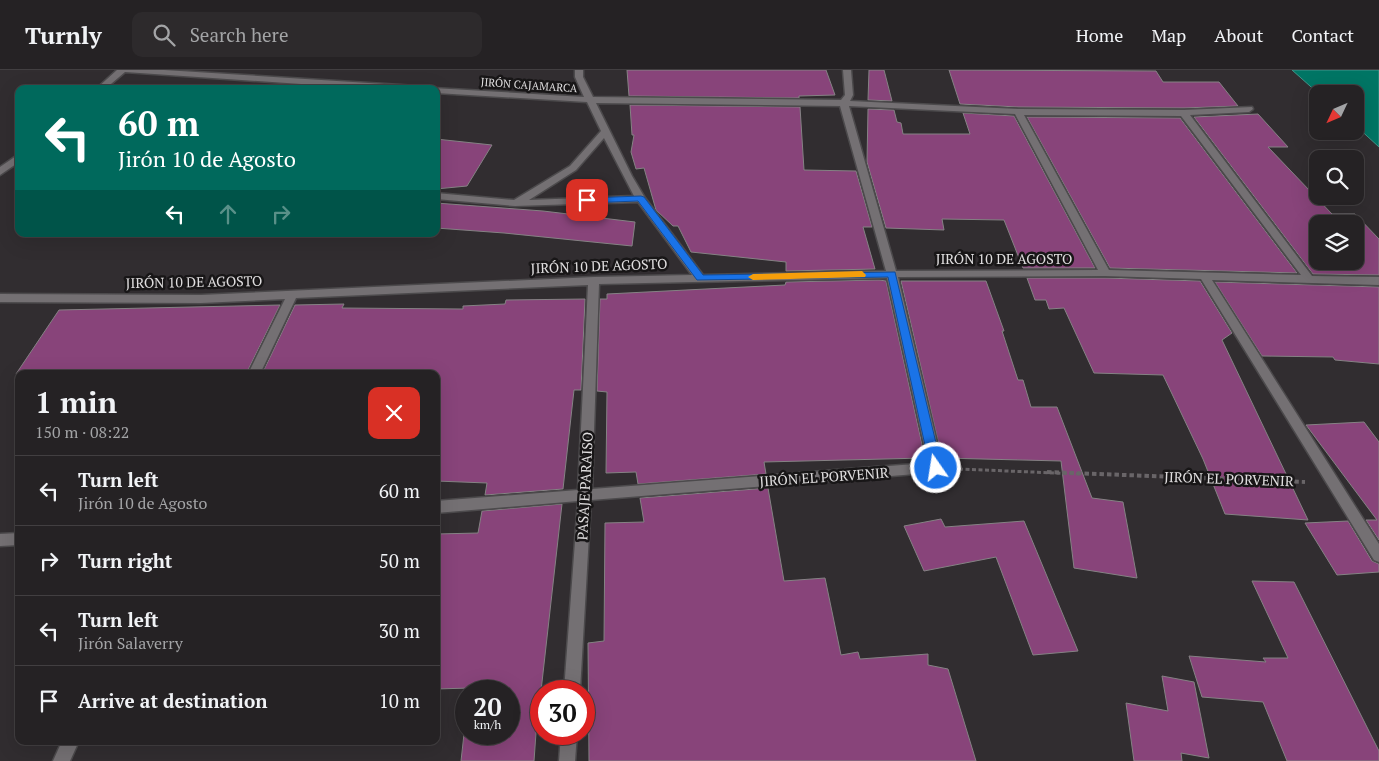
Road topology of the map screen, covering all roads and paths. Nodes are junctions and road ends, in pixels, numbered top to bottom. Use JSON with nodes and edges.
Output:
{"nodes":[{"id":1,"x":122,"y":70,"type":"edge"},
{"id":2,"x":126,"y":70,"type":"edge"},
{"id":3,"x":579,"y":70,"type":"edge"},
{"id":4,"x":847,"y":70,"type":"edge"},
{"id":5,"x":105,"y":85,"type":"edge"},
{"id":6,"x":355,"y":85,"type":"edge"},
{"id":7,"x":440,"y":90,"type":"edge"},
{"id":8,"x":591,"y":100,"type":"junction"},
{"id":9,"x":844,"y":102,"type":"junction"},
{"id":10,"x":1249,"y":109,"type":"dead end"},
{"id":11,"x":1018,"y":112,"type":"junction"},
{"id":12,"x":1184,"y":113,"type":"junction"},
{"id":13,"x":606,"y":131,"type":"junction"},
{"id":14,"x":0,"y":158,"type":"edge"},
{"id":15,"x":15,"y":158,"type":"edge"},
{"id":16,"x":15,"y":160,"type":"edge"},
{"id":17,"x":0,"y":172,"type":"edge"},
{"id":18,"x":440,"y":196,"type":"edge"},
{"id":19,"x":641,"y":199,"type":"junction"},
{"id":20,"x":515,"y":203,"type":"junction"},
{"id":21,"x":892,"y":274,"type":"junction"},
{"id":22,"x":1104,"y":274,"type":"junction"},
{"id":23,"x":1205,"y":277,"type":"junction"},
{"id":24,"x":700,"y":278,"type":"junction"},
{"id":25,"x":1309,"y":279,"type":"junction"},
{"id":26,"x":594,"y":281,"type":"junction"},
{"id":27,"x":1379,"y":281,"type":"edge"},
{"id":28,"x":293,"y":294,"type":"junction"},
{"id":29,"x":0,"y":298,"type":"edge"},
{"id":30,"x":256,"y":370,"type":"edge"},
{"id":31,"x":936,"y":468,"type":"junction"},
{"id":32,"x":1333,"y":483,"type":"junction"},
{"id":33,"x":585,"y":494,"type":"junction"},
{"id":34,"x":440,"y":507,"type":"edge"},
{"id":35,"x":15,"y":539,"type":"edge"},
{"id":36,"x":0,"y":540,"type":"edge"},
{"id":37,"x":1379,"y":556,"type":"edge"},
{"id":38,"x":573,"y":680,"type":"edge"},
{"id":39,"x":68,"y":745,"type":"edge"},
{"id":40,"x":568,"y":745,"type":"edge"},
{"id":41,"x":61,"y":761,"type":"edge"},
{"id":42,"x":567,"y":761,"type":"edge"}],
"edges":[{"from":1,"to":5,"type":"street"},
{"from":2,"to":6,"type":"street"},
{"from":3,"to":8,"type":"street"},
{"from":4,"to":9,"type":"street"},
{"from":7,"to":8,"type":"street","name":"JIRÓN CAJAMARCA"},
{"from":8,"to":9,"type":"street","name":"JIRÓN CAJAMARCA"},
{"from":8,"to":13,"type":"street"},
{"from":9,"to":11,"type":"street","name":"JIRÓN CAJAMARCA"},
{"from":9,"to":21,"type":"street"},
{"from":10,"to":12,"type":"street","name":"JIRÓN CAJAMARCA"},
{"from":11,"to":12,"type":"street","name":"JIRÓN CAJAMARCA"},
{"from":11,"to":22,"type":"street"},
{"from":12,"to":25,"type":"street"},
{"from":13,"to":19,"type":"street"},
{"from":13,"to":20,"type":"street"},
{"from":14,"to":15,"type":"street"},
{"from":16,"to":17,"type":"street"},
{"from":18,"to":20,"type":"street"},
{"from":19,"to":20,"type":"street"},
{"from":19,"to":24,"type":"street"},
{"from":21,"to":22,"type":"street","name":"JIRÓN 10 DE AGOSTO"},
{"from":21,"to":24,"type":"street","name":"JIRÓN 10 DE AGOSTO"},
{"from":21,"to":31,"type":"street"},
{"from":22,"to":23,"type":"street","name":"JIRÓN 10 DE AGOSTO"},
{"from":23,"to":25,"type":"street","name":"JIRÓN 10 DE AGOSTO"},
{"from":23,"to":32,"type":"street"},
{"from":24,"to":26,"type":"street","name":"JIRÓN 10 DE AGOSTO"},
{"from":25,"to":27,"type":"street","name":"JIRÓN 10 DE AGOSTO"},
{"from":26,"to":28,"type":"street","name":"JIRÓN 10 DE AGOSTO"},
{"from":26,"to":33,"type":"street","name":"PASAJE PARAISO"},
{"from":28,"to":29,"type":"street","name":"JIRÓN 10 DE AGOSTO"},
{"from":28,"to":30,"type":"street"},
{"from":31,"to":32,"type":"path","name":"JIRÓN EL PORVENIR"},
{"from":31,"to":33,"type":"street","name":"JIRÓN EL PORVENIR"},
{"from":32,"to":37,"type":"street"},
{"from":33,"to":34,"type":"street","name":"JIRÓN EL PORVENIR"},
{"from":33,"to":38,"type":"street","name":"PASAJE PARAISO"},
{"from":35,"to":36,"type":"street"},
{"from":39,"to":41,"type":"street"},
{"from":40,"to":42,"type":"street"}]}
